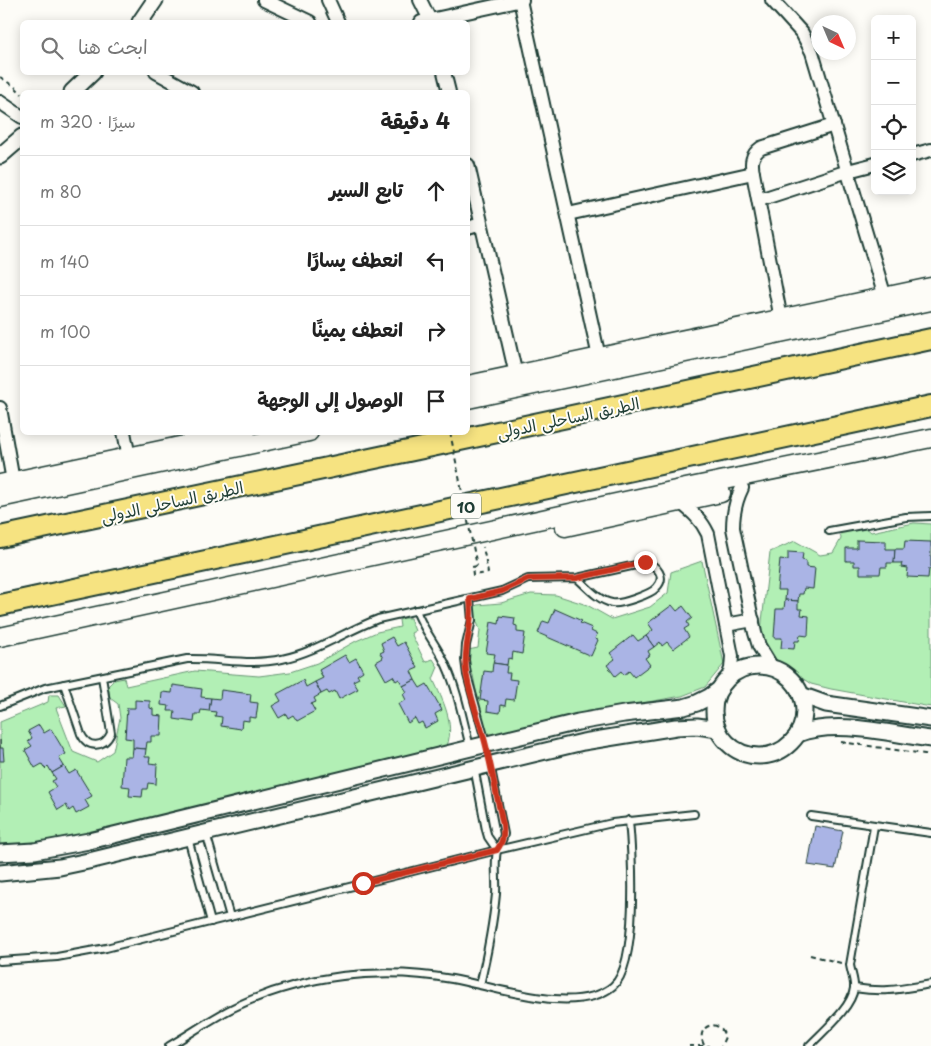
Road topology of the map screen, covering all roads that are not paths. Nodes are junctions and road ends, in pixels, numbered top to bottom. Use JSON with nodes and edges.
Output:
{"nodes":[{"id":1,"x":155,"y":0,"type":"edge"},
{"id":2,"x":264,"y":0,"type":"edge"},
{"id":3,"x":328,"y":0,"type":"edge"},
{"id":4,"x":420,"y":0,"type":"edge"},
{"id":5,"x":520,"y":0,"type":"edge"},
{"id":6,"x":772,"y":0,"type":"edge"},
{"id":7,"x":141,"y":20,"type":"edge"},
{"id":8,"x":306,"y":20,"type":"edge"},
{"id":9,"x":337,"y":20,"type":"edge"},
{"id":10,"x":426,"y":20,"type":"edge"},
{"id":11,"x":435,"y":20,"type":"edge"},
{"id":12,"x":90,"y":75,"type":"edge"},
{"id":13,"x":161,"y":75,"type":"edge"},
{"id":14,"x":445,"y":75,"type":"edge"},
{"id":15,"x":74,"y":90,"type":"edge"},
{"id":16,"x":188,"y":90,"type":"edge"},
{"id":17,"x":448,"y":90,"type":"edge"},
{"id":18,"x":0,"y":102,"type":"edge"},
{"id":19,"x":20,"y":116,"type":"edge"},
{"id":20,"x":834,"y":125,"type":"junction"},
{"id":21,"x":20,"y":138,"type":"edge"},
{"id":22,"x":931,"y":150,"type":"edge"},
{"id":23,"x":916,"y":154,"type":"edge"},
{"id":24,"x":0,"y":156,"type":"edge"},
{"id":25,"x":871,"y":165,"type":"edge"},
{"id":26,"x":848,"y":171,"type":"junction"},
{"id":27,"x":470,"y":173,"type":"edge"},
{"id":28,"x":753,"y":174,"type":"junction"},
{"id":29,"x":758,"y":200,"type":"junction"},
{"id":30,"x":568,"y":214,"type":"junction"},
{"id":31,"x":482,"y":224,"type":"junction"},
{"id":32,"x":470,"y":227,"type":"edge"},
{"id":33,"x":931,"y":287,"type":"edge"},
{"id":34,"x":885,"y":297,"type":"junction"},
{"id":35,"x":931,"y":301,"type":"edge"},
{"id":36,"x":781,"y":319,"type":"junction"},
{"id":37,"x":931,"y":339,"type":"edge"},
{"id":38,"x":599,"y":357,"type":"junction"},
{"id":39,"x":516,"y":375,"type":"junction"},
{"id":40,"x":470,"y":385,"type":"edge"},
{"id":41,"x":470,"y":399,"type":"edge"},
{"id":42,"x":931,"y":406,"type":"edge"},
{"id":43,"x":0,"y":408,"type":"edge"},
{"id":44,"x":125,"y":435,"type":"edge"},
{"id":45,"x":232,"y":435,"type":"edge"},
{"id":46,"x":295,"y":435,"type":"edge"},
{"id":47,"x":931,"y":438,"type":"edge"},
{"id":48,"x":931,"y":448,"type":"edge"},
{"id":49,"x":129,"y":457,"type":"junction"},
{"id":50,"x":6,"y":482,"type":"edge"},
{"id":51,"x":742,"y":488,"type":"junction"},
{"id":52,"x":0,"y":498,"type":"edge"},
{"id":53,"x":680,"y":502,"type":"junction"},
{"id":54,"x":931,"y":516,"type":"edge"},
{"id":55,"x":829,"y":531,"type":"dead end"},
{"id":56,"x":0,"y":537,"type":"edge"},
{"id":57,"x":577,"y":578,"type":"junction"},
{"id":58,"x":470,"y":599,"type":"junction"},
{"id":59,"x":0,"y":605,"type":"edge"},
{"id":60,"x":416,"y":610,"type":"junction"},
{"id":61,"x":752,"y":620,"type":"junction"},
{"id":62,"x":726,"y":625,"type":"junction"},
{"id":63,"x":0,"y":637,"type":"edge"},
{"id":64,"x":0,"y":648,"type":"edge"},
{"id":65,"x":773,"y":669,"type":"junction"},
{"id":66,"x":102,"y":677,"type":"junction"},
{"id":67,"x":64,"y":684,"type":"junction"},
{"id":68,"x":723,"y":685,"type":"junction"},
{"id":69,"x":801,"y":695,"type":"junction"},
{"id":70,"x":0,"y":706,"type":"edge"},
{"id":71,"x":931,"y":719,"type":"edge"},
{"id":72,"x":718,"y":729,"type":"junction"},
{"id":73,"x":798,"y":734,"type":"junction"},
{"id":74,"x":931,"y":739,"type":"edge"},
{"id":75,"x":486,"y":745,"type":"junction"},
{"id":76,"x":470,"y":749,"type":"junction"},
{"id":77,"x":490,"y":764,"type":"junction"},
{"id":78,"x":474,"y":768,"type":"junction"},
{"id":79,"x":202,"y":813,"type":"junction"},
{"id":80,"x":694,"y":814,"type":"dead end"},
{"id":81,"x":811,"y":816,"type":"dead end"},
{"id":82,"x":183,"y":818,"type":"junction"},
{"id":83,"x":629,"y":820,"type":"junction"},
{"id":84,"x":874,"y":826,"type":"junction"},
{"id":85,"x":206,"y":833,"type":"junction"},
{"id":86,"x":931,"y":834,"type":"edge"},
{"id":87,"x":188,"y":837,"type":"junction"},
{"id":88,"x":497,"y":850,"type":"junction"},
{"id":89,"x":0,"y":853,"type":"edge"},
{"id":90,"x":0,"y":873,"type":"edge"},
{"id":91,"x":230,"y":917,"type":"junction"},
{"id":92,"x":211,"y":922,"type":"junction"},
{"id":93,"x":0,"y":961,"type":"edge"},
{"id":94,"x":931,"y":984,"type":"edge"},
{"id":95,"x":480,"y":985,"type":"junction"},
{"id":96,"x":854,"y":988,"type":"junction"},
{"id":97,"x":168,"y":1046,"type":"edge"},
{"id":98,"x":809,"y":1046,"type":"edge"}],
"edges":[{"from":1,"to":7,"type":"street"},
{"from":2,"to":8,"type":"street"},
{"from":3,"to":9,"type":"street"},
{"from":4,"to":10,"type":"street"},
{"from":5,"to":11,"type":"street"},
{"from":5,"to":30,"type":"street"},
{"from":6,"to":20,"type":"street"},
{"from":12,"to":15,"type":"street"},
{"from":13,"to":16,"type":"street"},
{"from":14,"to":17,"type":"street"},
{"from":18,"to":19,"type":"street"},
{"from":20,"to":26,"type":"street"},
{"from":20,"to":28,"type":"street"},
{"from":21,"to":24,"type":"street"},
{"from":22,"to":23,"type":"street"},
{"from":25,"to":26,"type":"street"},
{"from":26,"to":29,"type":"street"},
{"from":26,"to":34,"type":"street"},
{"from":27,"to":31,"type":"street"},
{"from":28,"to":29,"type":"street"},
{"from":28,"to":30,"type":"street"},
{"from":29,"to":36,"type":"street"},
{"from":30,"to":38,"type":"street"},
{"from":31,"to":32,"type":"street"},
{"from":31,"to":39,"type":"street"},
{"from":33,"to":34,"type":"main road"},
{"from":34,"to":36,"type":"main road"},
{"from":35,"to":41,"type":"main road"},
{"from":36,"to":38,"type":"main road"},
{"from":37,"to":56,"type":"highway","name":"الطريق الساحلى الدولى"},
{"from":38,"to":39,"type":"main road"},
{"from":39,"to":40,"type":"main road"},
{"from":42,"to":59,"type":"highway","number":"10"},
{"from":43,"to":50,"type":"street"},
{"from":44,"to":49,"type":"street"},
{"from":45,"to":49,"type":"main road"},
{"from":46,"to":52,"type":"main road"},
{"from":47,"to":63,"type":"main road"},
{"from":48,"to":51,"type":"main road"},
{"from":49,"to":50,"type":"main road"},
{"from":51,"to":53,"type":"main road"},
{"from":51,"to":61,"type":"street"},
{"from":53,"to":62,"type":"street"},
{"from":53,"to":64,"type":"main road"},
{"from":54,"to":55,"type":"lane"},
{"from":57,"to":57,"type":"lane"},
{"from":57,"to":58,"type":"lane"},
{"from":58,"to":60,"type":"lane"},
{"from":58,"to":75,"type":"lane"},
{"from":60,"to":66,"type":"lane"},
{"from":60,"to":76,"type":"lane"},
{"from":61,"to":62,"type":"street"},
{"from":61,"to":65,"type":"street"},
{"from":62,"to":68,"type":"street"},
{"from":65,"to":68,"type":"street"},
{"from":65,"to":69,"type":"street"},
{"from":66,"to":67,"type":"lane"},
{"from":66,"to":67,"type":"lane"},
{"from":67,"to":70,"type":"lane"},
{"from":68,"to":72,"type":"street"},
{"from":68,"to":75,"type":"street"},
{"from":69,"to":71,"type":"street"},
{"from":69,"to":73,"type":"street"},
{"from":72,"to":73,"type":"street"},
{"from":72,"to":77,"type":"street"},
{"from":73,"to":74,"type":"street"},
{"from":75,"to":76,"type":"street"},
{"from":75,"to":77,"type":"street"},
{"from":76,"to":78,"type":"street"},
{"from":76,"to":79,"type":"street"},
{"from":77,"to":78,"type":"street"},
{"from":77,"to":88,"type":"lane"},
{"from":78,"to":85,"type":"street"},
{"from":78,"to":88,"type":"lane"},
{"from":79,"to":82,"type":"street"},
{"from":79,"to":85,"type":"street"},
{"from":80,"to":83,"type":"lane"},
{"from":81,"to":84,"type":"lane"},
{"from":82,"to":87,"type":"street"},
{"from":82,"to":89,"type":"street"},
{"from":83,"to":88,"type":"lane"},
{"from":83,"to":95,"type":"lane"},
{"from":84,"to":86,"type":"lane"},
{"from":84,"to":96,"type":"lane"},
{"from":85,"to":87,"type":"street"},
{"from":85,"to":91,"type":"lane"},
{"from":87,"to":90,"type":"street"},
{"from":87,"to":92,"type":"lane"},
{"from":88,"to":91,"type":"lane"},
{"from":88,"to":95,"type":"lane"},
{"from":91,"to":92,"type":"lane"},
{"from":92,"to":93,"type":"lane"},
{"from":94,"to":96,"type":"lane"},
{"from":95,"to":97,"type":"lane"},
{"from":96,"to":98,"type":"lane"}]}
